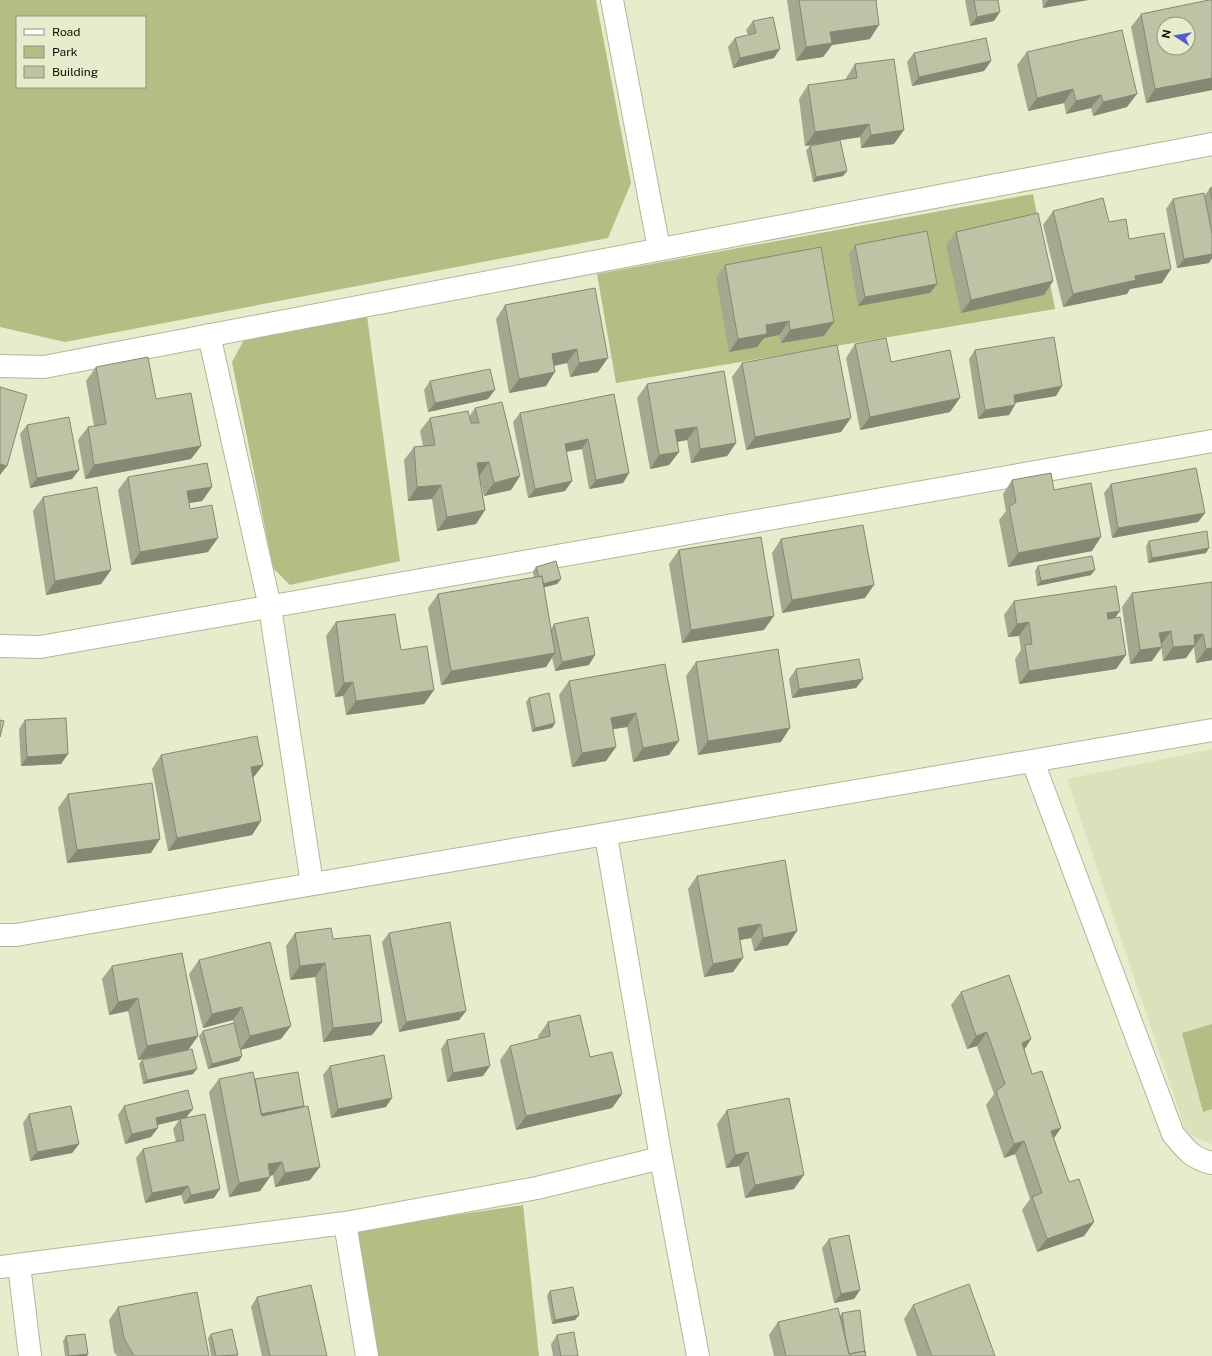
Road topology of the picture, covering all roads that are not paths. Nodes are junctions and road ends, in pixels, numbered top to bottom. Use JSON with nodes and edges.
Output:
{"nodes":[{"id":1,"x":612,"y":0,"type":"edge"},
{"id":2,"x":1212,"y":144,"type":"edge"},
{"id":3,"x":659,"y":249,"type":"junction"},
{"id":4,"x":209,"y":335,"type":"junction"},
{"id":5,"x":0,"y":366,"type":"edge"},
{"id":6,"x":1212,"y":441,"type":"edge"},
{"id":7,"x":270,"y":607,"type":"junction"},
{"id":8,"x":0,"y":646,"type":"edge"},
{"id":9,"x":1212,"y":730,"type":"edge"},
{"id":10,"x":1033,"y":762,"type":"junction"},
{"id":11,"x":606,"y":836,"type":"junction"},
{"id":12,"x":312,"y":884,"type":"junction"},
{"id":13,"x":0,"y":935,"type":"edge"},
{"id":14,"x":661,"y":1158,"type":"junction"},
{"id":15,"x":1212,"y":1163,"type":"edge"},
{"id":16,"x":345,"y":1223,"type":"junction"},
{"id":17,"x":9,"y":1266,"type":"edge"},
{"id":18,"x":30,"y":1356,"type":"edge"},
{"id":19,"x":367,"y":1356,"type":"edge"},
{"id":20,"x":698,"y":1356,"type":"edge"}],
"edges":[{"from":1,"to":3,"type":"street"},
{"from":2,"to":3,"type":"street"},
{"from":3,"to":4,"type":"street"},
{"from":4,"to":5,"type":"street"},
{"from":4,"to":7,"type":"street"},
{"from":6,"to":7,"type":"street"},
{"from":7,"to":8,"type":"street"},
{"from":7,"to":12,"type":"street"},
{"from":9,"to":10,"type":"street"},
{"from":10,"to":11,"type":"street"},
{"from":10,"to":15,"type":"street"},
{"from":11,"to":12,"type":"street"},
{"from":11,"to":14,"type":"street"},
{"from":12,"to":13,"type":"street"},
{"from":14,"to":16,"type":"street"},
{"from":14,"to":20,"type":"street"},
{"from":16,"to":17,"type":"street"},
{"from":16,"to":19,"type":"street"},
{"from":17,"to":18,"type":"street"}]}
